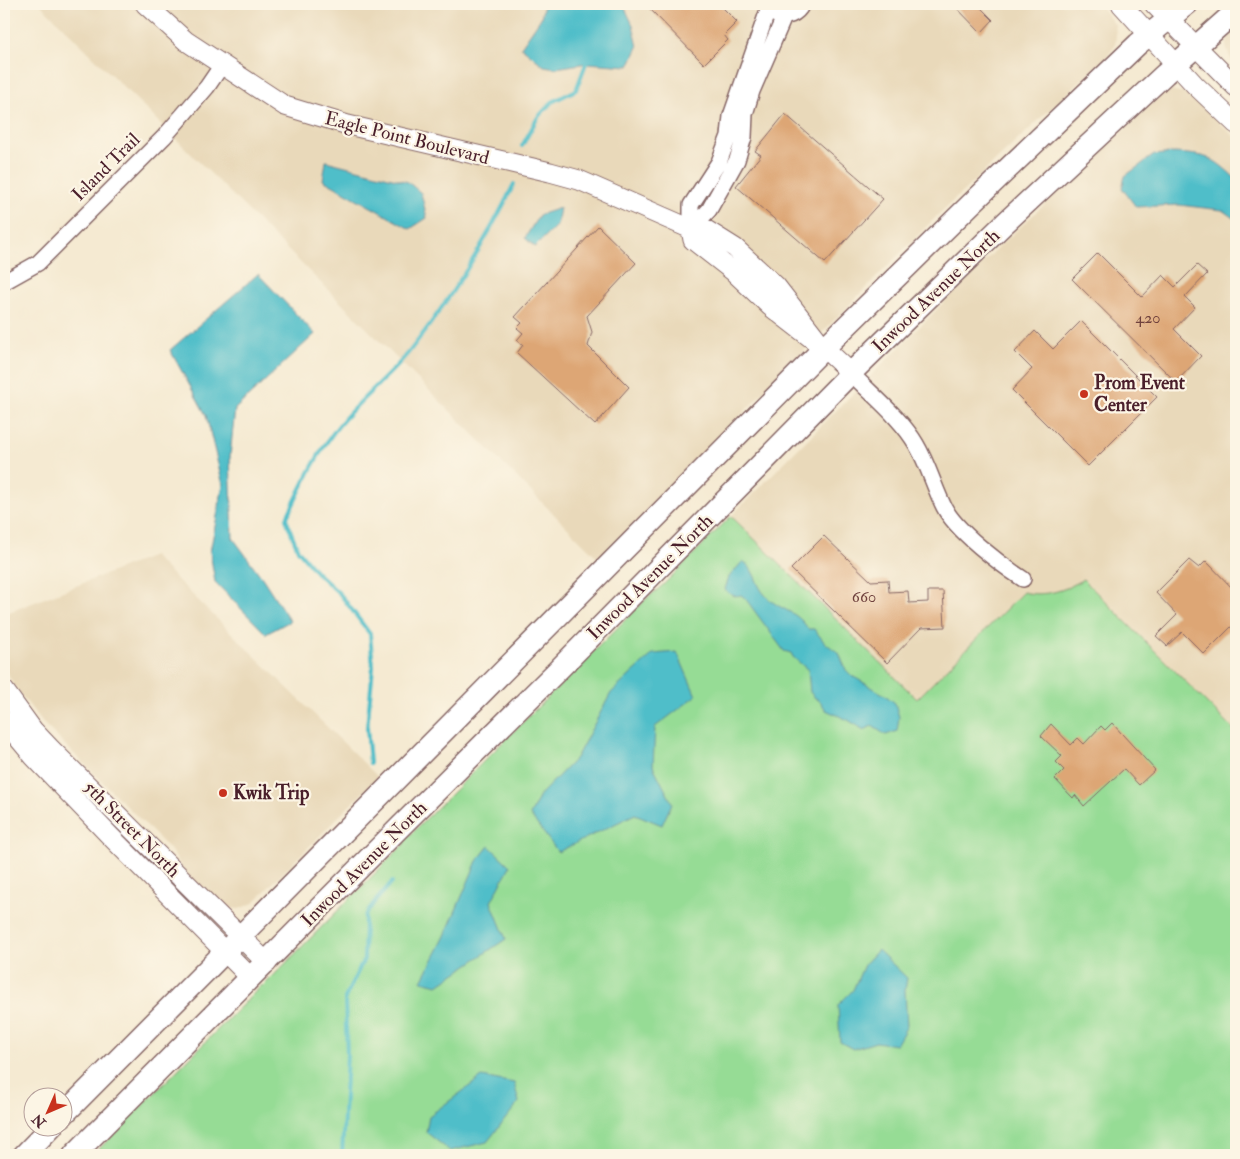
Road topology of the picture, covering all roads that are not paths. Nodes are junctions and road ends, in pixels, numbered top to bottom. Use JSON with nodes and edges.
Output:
{"nodes":[{"id":1,"x":145,"y":4,"type":"edge"},
{"id":2,"x":802,"y":4,"type":"edge"},
{"id":3,"x":1121,"y":4,"type":"edge"},
{"id":4,"x":1154,"y":4,"type":"edge"},
{"id":5,"x":1187,"y":4,"type":"edge"},
{"id":6,"x":767,"y":7,"type":"edge"},
{"id":7,"x":1236,"y":11,"type":"edge"},
{"id":8,"x":784,"y":17,"type":"junction"},
{"id":9,"x":1169,"y":19,"type":"junction"},
{"id":10,"x":1150,"y":35,"type":"junction"},
{"id":11,"x":1195,"y":47,"type":"junction"},
{"id":12,"x":1176,"y":64,"type":"junction"},
{"id":13,"x":222,"y":65,"type":"junction"},
{"id":14,"x":1236,"y":87,"type":"edge"},
{"id":15,"x":1236,"y":124,"type":"edge"},
{"id":16,"x":691,"y":229,"type":"junction"},
{"id":17,"x":4,"y":282,"type":"edge"},
{"id":18,"x":824,"y":348,"type":"junction"},
{"id":19,"x":851,"y":373,"type":"junction"},
{"id":20,"x":1023,"y":579,"type":"dead end"},
{"id":21,"x":4,"y":690,"type":"edge"},
{"id":22,"x":4,"y":721,"type":"edge"},
{"id":23,"x":240,"y":936,"type":"junction"},
{"id":24,"x":224,"y":952,"type":"junction"},
{"id":25,"x":266,"y":963,"type":"junction"},
{"id":26,"x":251,"y":978,"type":"junction"},
{"id":27,"x":72,"y":1106,"type":"edge"},
{"id":28,"x":42,"y":1136,"type":"edge"},
{"id":29,"x":24,"y":1155,"type":"edge"},
{"id":30,"x":74,"y":1155,"type":"edge"}],
"edges":[{"from":1,"to":13,"type":"street","name":"Eagle Point Boulevard"},
{"from":2,"to":8,"type":"street"},
{"from":3,"to":10,"type":"street"},
{"from":4,"to":9,"type":"street"},
{"from":5,"to":9,"type":"main road","name":"Inwood Avenue North"},
{"from":6,"to":8,"type":"street"},
{"from":6,"to":16,"type":"street"},
{"from":7,"to":11,"type":"main road","name":"Inwood Avenue North"},
{"from":8,"to":16,"type":"street"},
{"from":9,"to":10,"type":"main road","name":"Inwood Avenue North"},
{"from":9,"to":11,"type":"street"},
{"from":10,"to":12,"type":"street"},
{"from":10,"to":18,"type":"main road","name":"Inwood Avenue North"},
{"from":11,"to":12,"type":"main road","name":"Inwood Avenue North"},
{"from":11,"to":14,"type":"street"},
{"from":12,"to":15,"type":"street"},
{"from":12,"to":19,"type":"main road","name":"Inwood Avenue North"},
{"from":13,"to":16,"type":"street","name":"Eagle Point Boulevard"},
{"from":13,"to":17,"type":"street","name":"Island Trail"},
{"from":16,"to":18,"type":"street"},
{"from":18,"to":19,"type":"street"},
{"from":18,"to":23,"type":"main road","name":"Inwood Avenue North"},
{"from":19,"to":20,"type":"street"},
{"from":19,"to":25,"type":"main road","name":"Inwood Avenue North"},
{"from":21,"to":23,"type":"street","name":"5th Street North"},
{"from":22,"to":24,"type":"street","name":"5th Street North"},
{"from":23,"to":24,"type":"main road","name":"Inwood Avenue North"},
{"from":23,"to":25,"type":"street","name":"5th Street North"},
{"from":24,"to":26,"type":"street","name":"5th Street North"},
{"from":24,"to":27,"type":"main road","name":"Inwood Avenue North"},
{"from":25,"to":26,"type":"main road","name":"Inwood Avenue North"},
{"from":26,"to":30,"type":"main road","name":"Inwood Avenue North"},
{"from":28,"to":29,"type":"main road"}]}
